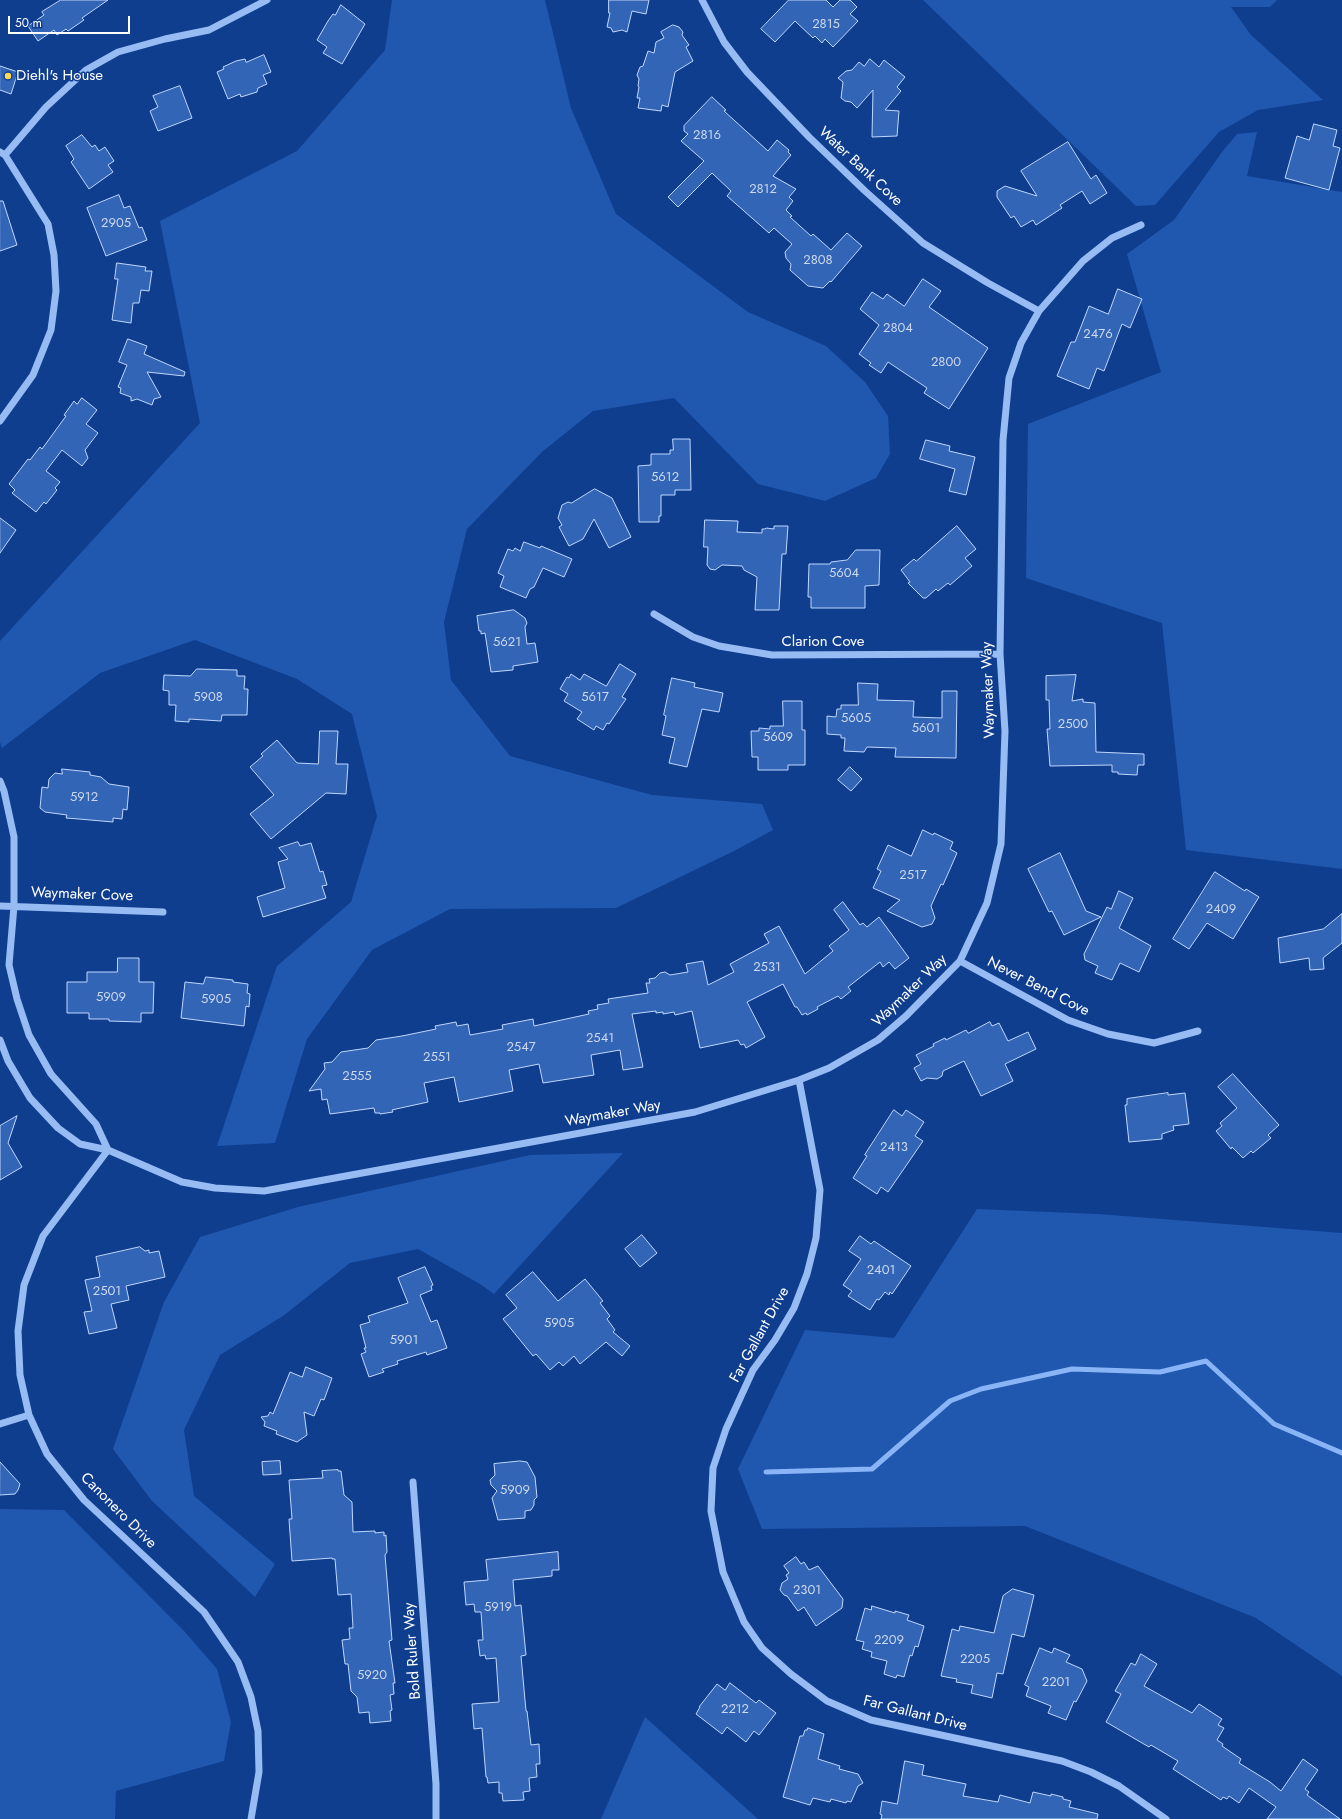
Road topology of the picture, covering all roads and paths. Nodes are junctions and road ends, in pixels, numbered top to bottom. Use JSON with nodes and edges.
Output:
{"nodes":[{"id":1,"x":267,"y":0,"type":"edge"},
{"id":2,"x":702,"y":0,"type":"edge"},
{"id":3,"x":3,"y":154,"type":"edge"},
{"id":4,"x":1141,"y":225,"type":"dead end"},
{"id":5,"x":1039,"y":311,"type":"junction"},
{"id":6,"x":0,"y":421,"type":"edge"},
{"id":7,"x":654,"y":614,"type":"dead end"},
{"id":8,"x":1000,"y":654,"type":"junction"},
{"id":9,"x":0,"y":781,"type":"edge"},
{"id":10,"x":0,"y":906,"type":"edge"},
{"id":11,"x":14,"y":906,"type":"junction"},
{"id":12,"x":163,"y":912,"type":"dead end"},
{"id":13,"x":960,"y":960,"type":"junction"},
{"id":14,"x":1198,"y":1031,"type":"dead end"},
{"id":15,"x":0,"y":1040,"type":"edge"},
{"id":16,"x":799,"y":1080,"type":"junction"},
{"id":17,"x":108,"y":1150,"type":"junction"},
{"id":18,"x":29,"y":1415,"type":"junction"},
{"id":19,"x":0,"y":1424,"type":"edge"},
{"id":20,"x":413,"y":1482,"type":"dead end"},
{"id":21,"x":252,"y":1819,"type":"edge"},
{"id":22,"x":436,"y":1819,"type":"edge"},
{"id":23,"x":1166,"y":1819,"type":"edge"}],
"edges":[{"from":1,"to":3,"type":"street"},
{"from":2,"to":5,"type":"street","name":"Water Bank Cove"},
{"from":3,"to":6,"type":"street"},
{"from":4,"to":5,"type":"street","name":"Waymaker Way"},
{"from":5,"to":8,"type":"street","name":"Waymaker Way"},
{"from":7,"to":8,"type":"street","name":"Clarion Cove"},
{"from":8,"to":13,"type":"street","name":"Waymaker Way"},
{"from":9,"to":11,"type":"street"},
{"from":10,"to":11,"type":"street","name":"Waymaker Cove"},
{"from":11,"to":12,"type":"street","name":"Waymaker Cove"},
{"from":11,"to":17,"type":"street"},
{"from":13,"to":14,"type":"street","name":"Never Bend Cove"},
{"from":13,"to":16,"type":"street","name":"Waymaker Way"},
{"from":15,"to":17,"type":"street","name":"Waymaker Way"},
{"from":16,"to":17,"type":"street","name":"Waymaker Way"},
{"from":16,"to":23,"type":"street","name":"Far Gallant Drive"},
{"from":17,"to":18,"type":"street","name":"Canonero Drive"},
{"from":18,"to":19,"type":"street"},
{"from":18,"to":21,"type":"street","name":"Canonero Drive"},
{"from":20,"to":22,"type":"street","name":"Bold Ruler Way"}]}
